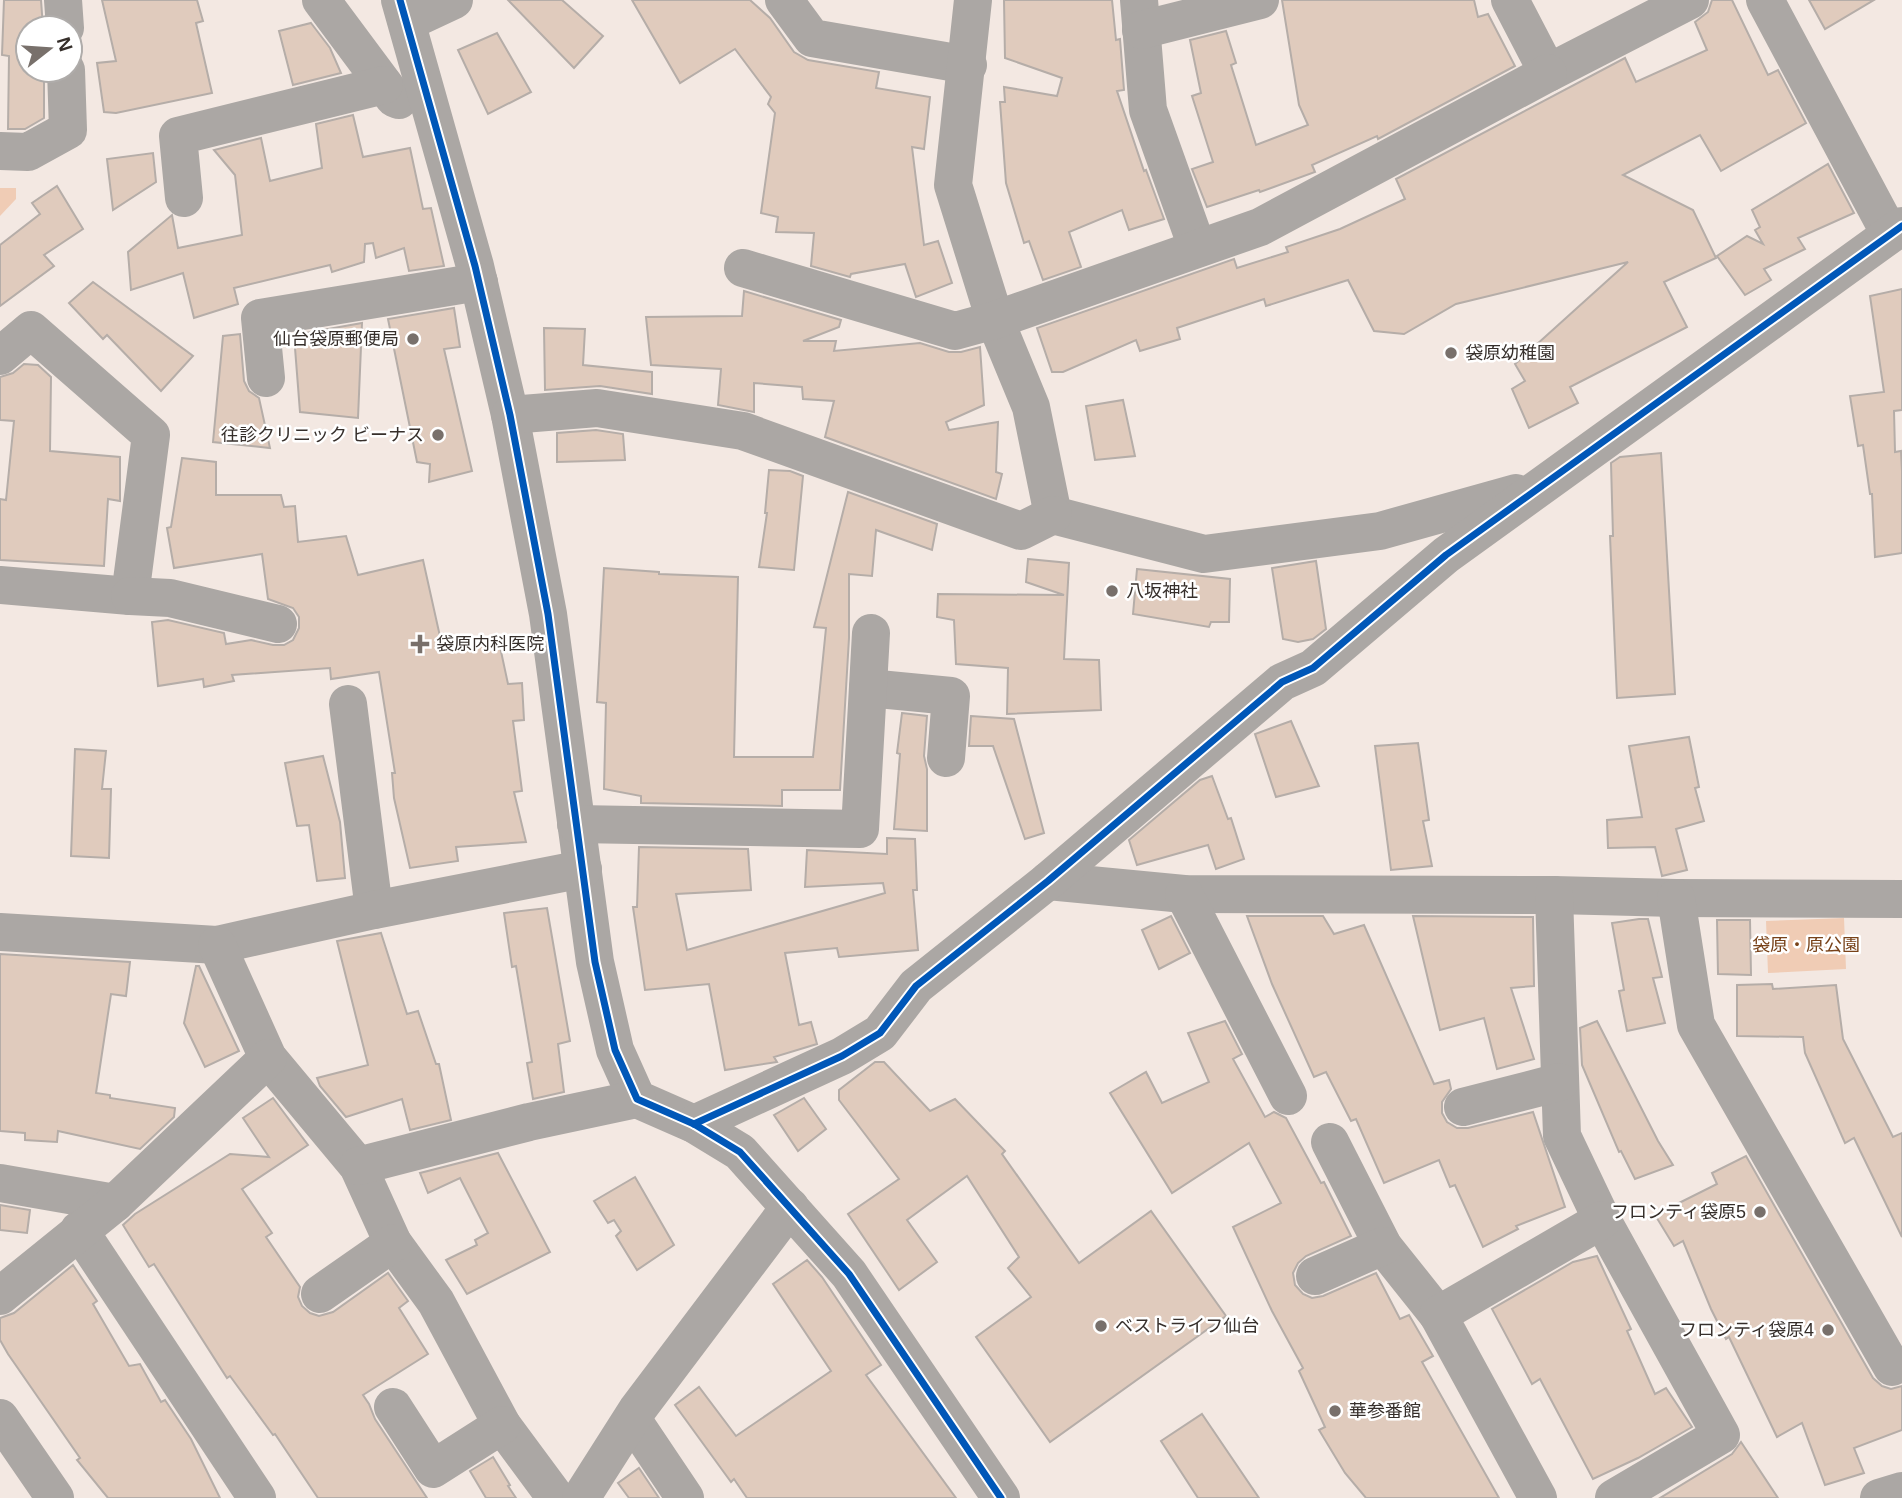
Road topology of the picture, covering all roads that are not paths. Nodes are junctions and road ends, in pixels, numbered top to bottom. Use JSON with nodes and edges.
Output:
{"nodes":[{"id":1,"x":321,"y":0,"type":"edge"},
{"id":2,"x":454,"y":0,"type":"edge"},
{"id":3,"x":784,"y":0,"type":"edge"},
{"id":4,"x":974,"y":0,"type":"edge"},
{"id":5,"x":1260,"y":0,"type":"edge"},
{"id":6,"x":1510,"y":0,"type":"edge"},
{"id":7,"x":1690,"y":0,"type":"edge"},
{"id":8,"x":1765,"y":0,"type":"edge"},
{"id":9,"x":403,"y":11,"type":"edge"},
{"id":10,"x":1140,"y":15,"type":"edge"},
{"id":11,"x":968,"y":65,"type":"junction"},
{"id":12,"x":1548,"y":73,"type":"junction"},
{"id":13,"x":66,"y":84,"type":"edge"},
{"id":14,"x":384,"y":85,"type":"junction"},
{"id":15,"x":432,"y":113,"type":"junction"},
{"id":16,"x":0,"y":151,"type":"edge"},
{"id":17,"x":184,"y":198,"type":"dead end"},
{"id":18,"x":1896,"y":230,"type":"edge"},
{"id":19,"x":1197,"y":247,"type":"junction"},
{"id":20,"x":743,"y":268,"type":"dead end"},
{"id":21,"x":479,"y":282,"type":"junction"},
{"id":22,"x":995,"y":320,"type":"junction"},
{"id":23,"x":0,"y":356,"type":"edge"},
{"id":24,"x":266,"y":377,"type":"dead end"},
{"id":25,"x":510,"y":415,"type":"junction"},
{"id":26,"x":1538,"y":487,"type":"junction"},
{"id":27,"x":1053,"y":515,"type":"junction"},
{"id":28,"x":0,"y":585,"type":"edge"},
{"id":29,"x":130,"y":596,"type":"junction"},
{"id":30,"x":278,"y":624,"type":"dead end"},
{"id":31,"x":872,"y":633,"type":"dead end"},
{"id":32,"x":868,"y":688,"type":"junction"},
{"id":33,"x":348,"y":704,"type":"dead end"},
{"id":34,"x":946,"y":758,"type":"dead end"},
{"id":35,"x":576,"y":824,"type":"junction"},
{"id":36,"x":583,"y":869,"type":"junction"},
{"id":37,"x":1048,"y":881,"type":"junction"},
{"id":38,"x":1184,"y":894,"type":"junction"},
{"id":39,"x":1554,"y":895,"type":"junction"},
{"id":40,"x":1676,"y":898,"type":"junction"},
{"id":41,"x":1902,"y":899,"type":"edge"},
{"id":42,"x":374,"y":910,"type":"junction"},
{"id":43,"x":0,"y":932,"type":"edge"},
{"id":44,"x":217,"y":946,"type":"junction"},
{"id":45,"x":268,"y":1058,"type":"junction"},
{"id":46,"x":1560,"y":1082,"type":"junction"},
{"id":47,"x":1288,"y":1096,"type":"dead end"},
{"id":48,"x":636,"y":1098,"type":"junction"},
{"id":49,"x":1463,"y":1107,"type":"dead end"},
{"id":50,"x":694,"y":1124,"type":"junction"},
{"id":51,"x":1330,"y":1142,"type":"dead end"},
{"id":52,"x":358,"y":1166,"type":"junction"},
{"id":53,"x":0,"y":1183,"type":"edge"},
{"id":54,"x":115,"y":1203,"type":"junction"},
{"id":55,"x":790,"y":1207,"type":"junction"},
{"id":56,"x":1602,"y":1220,"type":"junction"},
{"id":57,"x":79,"y":1230,"type":"junction"},
{"id":58,"x":393,"y":1243,"type":"junction"},
{"id":59,"x":1383,"y":1246,"type":"junction"},
{"id":60,"x":1315,"y":1276,"type":"dead end"},
{"id":61,"x":320,"y":1294,"type":"dead end"},
{"id":62,"x":0,"y":1296,"type":"edge"},
{"id":63,"x":1438,"y":1315,"type":"junction"},
{"id":64,"x":1892,"y":1367,"type":"dead end"},
{"id":65,"x":393,"y":1408,"type":"dead end"},
{"id":66,"x":0,"y":1418,"type":"edge"},
{"id":67,"x":632,"y":1419,"type":"junction"},
{"id":68,"x":502,"y":1425,"type":"junction"},
{"id":69,"x":1902,"y":1491,"type":"edge"},
{"id":70,"x":55,"y":1498,"type":"edge"},
{"id":71,"x":257,"y":1498,"type":"edge"},
{"id":72,"x":555,"y":1498,"type":"edge"},
{"id":73,"x":581,"y":1498,"type":"edge"},
{"id":74,"x":685,"y":1498,"type":"edge"},
{"id":75,"x":1001,"y":1498,"type":"edge"},
{"id":76,"x":1538,"y":1498,"type":"edge"},
{"id":77,"x":1614,"y":1498,"type":"edge"},
{"id":78,"x":1879,"y":1498,"type":"edge"}],
"edges":[{"from":1,"to":14,"type":"street"},
{"from":2,"to":9,"type":"street"},
{"from":3,"to":11,"type":"street"},
{"from":4,"to":11,"type":"street"},
{"from":5,"to":10,"type":"street"},
{"from":6,"to":12,"type":"street"},
{"from":7,"to":12,"type":"street"},
{"from":8,"to":18,"type":"street"},
{"from":9,"to":15,"type":"street"},
{"from":10,"to":19,"type":"street"},
{"from":11,"to":22,"type":"street"},
{"from":12,"to":19,"type":"street"},
{"from":13,"to":16,"type":"street"},
{"from":14,"to":15,"type":"street"},
{"from":14,"to":17,"type":"street"},
{"from":15,"to":21,"type":"street"},
{"from":18,"to":26,"type":"street"},
{"from":19,"to":22,"type":"street"},
{"from":20,"to":22,"type":"street"},
{"from":21,"to":24,"type":"street"},
{"from":21,"to":25,"type":"street"},
{"from":22,"to":27,"type":"street"},
{"from":23,"to":29,"type":"street"},
{"from":25,"to":27,"type":"street"},
{"from":25,"to":35,"type":"street"},
{"from":26,"to":27,"type":"street"},
{"from":26,"to":37,"type":"street"},
{"from":28,"to":29,"type":"street"},
{"from":29,"to":30,"type":"street"},
{"from":31,"to":32,"type":"street"},
{"from":32,"to":34,"type":"street"},
{"from":32,"to":35,"type":"street"},
{"from":33,"to":42,"type":"street"},
{"from":35,"to":36,"type":"street"},
{"from":36,"to":42,"type":"street"},
{"from":36,"to":48,"type":"street"},
{"from":37,"to":38,"type":"street"},
{"from":37,"to":50,"type":"street"},
{"from":38,"to":39,"type":"street"},
{"from":38,"to":47,"type":"street"},
{"from":39,"to":40,"type":"street"},
{"from":39,"to":46,"type":"street"},
{"from":40,"to":41,"type":"street"},
{"from":40,"to":64,"type":"street"},
{"from":42,"to":44,"type":"street"},
{"from":43,"to":44,"type":"street"},
{"from":44,"to":45,"type":"street"},
{"from":45,"to":52,"type":"street"},
{"from":45,"to":54,"type":"street"},
{"from":46,"to":49,"type":"street"},
{"from":46,"to":56,"type":"street"},
{"from":48,"to":50,"type":"street"},
{"from":48,"to":52,"type":"street"},
{"from":50,"to":55,"type":"street"},
{"from":51,"to":59,"type":"street"},
{"from":52,"to":58,"type":"street"},
{"from":53,"to":54,"type":"street"},
{"from":54,"to":57,"type":"street"},
{"from":55,"to":67,"type":"street"},
{"from":55,"to":75,"type":"street"},
{"from":56,"to":63,"type":"street"},
{"from":56,"to":77,"type":"street"},
{"from":57,"to":62,"type":"street"},
{"from":57,"to":71,"type":"street"},
{"from":58,"to":61,"type":"street"},
{"from":58,"to":68,"type":"street"},
{"from":59,"to":60,"type":"street"},
{"from":59,"to":63,"type":"street"},
{"from":63,"to":76,"type":"street"},
{"from":65,"to":68,"type":"street"},
{"from":66,"to":70,"type":"street"},
{"from":67,"to":73,"type":"street"},
{"from":67,"to":74,"type":"street"},
{"from":68,"to":72,"type":"street"},
{"from":69,"to":78,"type":"street"}]}
